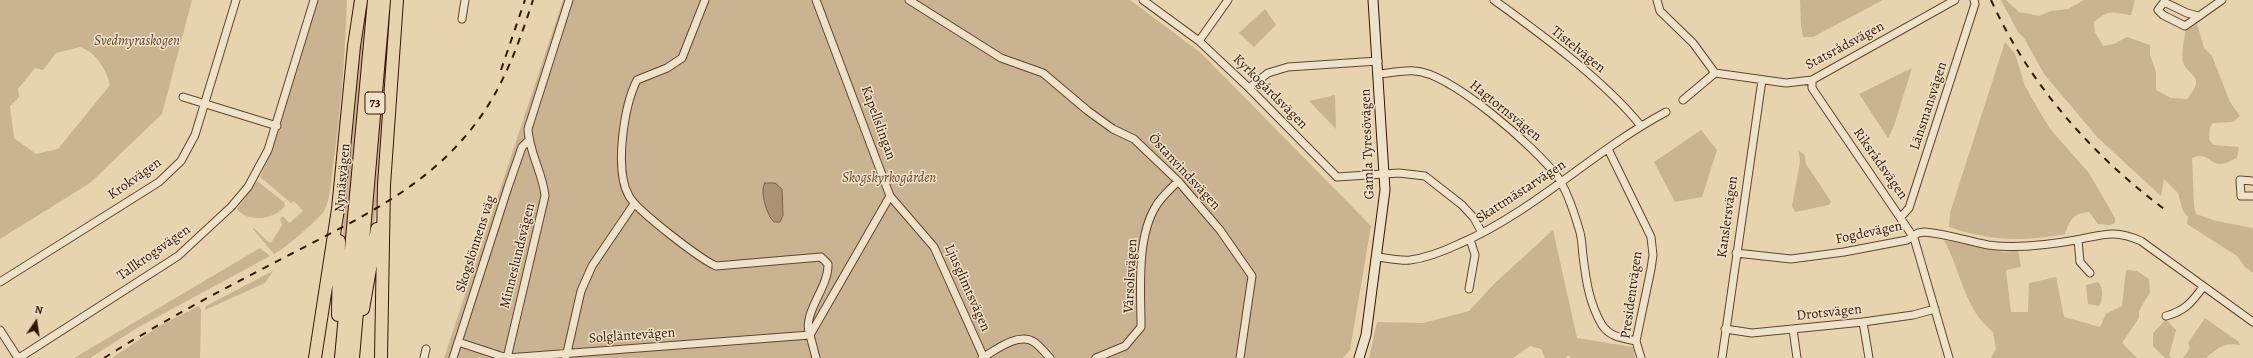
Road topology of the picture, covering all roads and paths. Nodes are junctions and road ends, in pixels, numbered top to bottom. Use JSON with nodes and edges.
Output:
{"nodes":[{"id":1,"x":236,"y":0,"type":"edge"},
{"id":2,"x":314,"y":0,"type":"edge"},
{"id":3,"x":355,"y":0,"type":"edge"},
{"id":4,"x":361,"y":0,"type":"edge"},
{"id":5,"x":374,"y":0,"type":"edge"},
{"id":6,"x":384,"y":0,"type":"edge"},
{"id":7,"x":397,"y":0,"type":"edge"},
{"id":8,"x":405,"y":0,"type":"edge"},
{"id":9,"x":465,"y":0,"type":"edge"},
{"id":10,"x":569,"y":0,"type":"edge"},
{"id":11,"x":705,"y":0,"type":"edge"},
{"id":12,"x":816,"y":0,"type":"edge"},
{"id":13,"x":909,"y":0,"type":"edge"},
{"id":14,"x":1143,"y":0,"type":"edge"},
{"id":15,"x":1228,"y":0,"type":"edge"},
{"id":16,"x":1373,"y":0,"type":"edge"},
{"id":17,"x":1494,"y":0,"type":"edge"},
{"id":18,"x":1657,"y":0,"type":"edge"},
{"id":19,"x":1955,"y":0,"type":"edge"},
{"id":20,"x":1974,"y":0,"type":"edge"},
{"id":21,"x":2222,"y":0,"type":"edge"},
{"id":22,"x":2198,"y":16,"type":"junction"},
{"id":23,"x":462,"y":19,"type":"dead end"},
{"id":24,"x":1199,"y":41,"type":"junction"},
{"id":25,"x":354,"y":46,"type":"junction"},
{"id":26,"x":1378,"y":61,"type":"junction"},
{"id":27,"x":1715,"y":73,"type":"junction"},
{"id":28,"x":1379,"y":74,"type":"junction"},
{"id":29,"x":393,"y":76,"type":"junction"},
{"id":30,"x":1762,"y":80,"type":"junction"},
{"id":31,"x":1812,"y":80,"type":"junction"},
{"id":32,"x":1249,"y":88,"type":"junction"},
{"id":33,"x":183,"y":97,"type":"dead end"},
{"id":34,"x":1683,"y":100,"type":"dead end"},
{"id":35,"x":204,"y":104,"type":"junction"},
{"id":36,"x":1666,"y":112,"type":"dead end"},
{"id":37,"x":277,"y":126,"type":"junction"},
{"id":38,"x":1641,"y":126,"type":"junction"},
{"id":39,"x":528,"y":141,"type":"junction"},
{"id":40,"x":1608,"y":149,"type":"junction"},
{"id":41,"x":1385,"y":174,"type":"junction"},
{"id":42,"x":1178,"y":181,"type":"junction"},
{"id":43,"x":2253,"y":181,"type":"edge"},
{"id":44,"x":1560,"y":183,"type":"junction"},
{"id":45,"x":384,"y":185,"type":"junction"},
{"id":46,"x":340,"y":192,"type":"junction"},
{"id":47,"x":890,"y":196,"type":"junction"},
{"id":48,"x":2253,"y":196,"type":"edge"},
{"id":49,"x":634,"y":204,"type":"junction"},
{"id":50,"x":1901,"y":217,"type":"junction"},
{"id":51,"x":1482,"y":233,"type":"junction"},
{"id":52,"x":1913,"y":236,"type":"junction"},
{"id":53,"x":1470,"y":239,"type":"junction"},
{"id":54,"x":2078,"y":240,"type":"junction"},
{"id":55,"x":1736,"y":254,"type":"junction"},
{"id":56,"x":1377,"y":257,"type":"junction"},
{"id":57,"x":2090,"y":273,"type":"dead end"},
{"id":58,"x":0,"y":282,"type":"edge"},
{"id":59,"x":2203,"y":287,"type":"junction"},
{"id":60,"x":1469,"y":289,"type":"dead end"},
{"id":61,"x":1935,"y":309,"type":"junction"},
{"id":62,"x":2166,"y":316,"type":"dead end"},
{"id":63,"x":1863,"y":322,"type":"junction"},
{"id":64,"x":2253,"y":322,"type":"edge"},
{"id":65,"x":1726,"y":328,"type":"junction"},
{"id":66,"x":1793,"y":329,"type":"junction"},
{"id":67,"x":0,"y":330,"type":"edge"},
{"id":68,"x":810,"y":335,"type":"junction"},
{"id":69,"x":1636,"y":341,"type":"junction"},
{"id":70,"x":458,"y":342,"type":"junction"},
{"id":71,"x":426,"y":348,"type":"dead end"},
{"id":72,"x":566,"y":356,"type":"edge"},
{"id":73,"x":18,"y":358,"type":"edge"},
{"id":74,"x":315,"y":358,"type":"edge"},
{"id":75,"x":336,"y":358,"type":"edge"},
{"id":76,"x":341,"y":358,"type":"edge"},
{"id":77,"x":353,"y":358,"type":"edge"},
{"id":78,"x":358,"y":358,"type":"edge"},
{"id":79,"x":381,"y":358,"type":"edge"},
{"id":80,"x":424,"y":358,"type":"edge"},
{"id":81,"x":453,"y":358,"type":"edge"},
{"id":82,"x":507,"y":358,"type":"edge"},
{"id":83,"x":816,"y":358,"type":"edge"},
{"id":84,"x":983,"y":358,"type":"edge"},
{"id":85,"x":1050,"y":358,"type":"edge"},
{"id":86,"x":1096,"y":358,"type":"edge"},
{"id":87,"x":1240,"y":358,"type":"edge"},
{"id":88,"x":1359,"y":358,"type":"edge"},
{"id":89,"x":1641,"y":358,"type":"edge"},
{"id":90,"x":1722,"y":358,"type":"edge"},
{"id":91,"x":1797,"y":358,"type":"edge"},
{"id":92,"x":1869,"y":358,"type":"edge"},
{"id":93,"x":1949,"y":358,"type":"edge"}],
"edges":[{"from":1,"to":35,"type":"street","name":"Krokvägen"},
{"from":2,"to":37,"type":"street","name":"Tallkrogsvägen"},
{"from":3,"to":25,"type":"highway"},
{"from":4,"to":25,"type":"highway"},
{"from":5,"to":76,"type":"highway","name":"Nynäsvägen","number":"73"},
{"from":6,"to":77,"type":"highway","name":"Nynäsvägen","number":"73"},
{"from":7,"to":29,"type":"highway"},
{"from":8,"to":29,"type":"highway"},
{"from":9,"to":23,"type":"street"},
{"from":10,"to":39,"type":"street","name":"Minneslundsvägen"},
{"from":11,"to":49,"type":"street"},
{"from":12,"to":47,"type":"street","name":"Kapellslingan"},
{"from":13,"to":42,"type":"street","name":"Östanvindsvägen"},
{"from":14,"to":24,"type":"street","name":"Kyrkogårdsvägen"},
{"from":15,"to":24,"type":"street"},
{"from":16,"to":26,"type":"street","name":"Gamla Tyresövägen"},
{"from":17,"to":38,"type":"street","name":"Tistelvägen"},
{"from":18,"to":27,"type":"street"},
{"from":19,"to":31,"type":"street","name":"Statsrådsvägen"},
{"from":20,"to":50,"type":"street","name":"Länsmansvägen"},
{"from":21,"to":22,"type":"street"},
{"from":22,"to":22,"type":"street"},
{"from":24,"to":32,"type":"street","name":"Kyrkogårdsvägen"},
{"from":25,"to":46,"type":"highway"},
{"from":26,"to":28,"type":"street","name":"Gamla Tyresövägen"},
{"from":26,"to":32,"type":"street"},
{"from":27,"to":30,"type":"street","name":"Statsrådsvägen"},
{"from":27,"to":34,"type":"street"},
{"from":28,"to":41,"type":"street","name":"Gamla Tyresövägen"},
{"from":28,"to":44,"type":"street","name":"Hagtornsvägen"},
{"from":29,"to":45,"type":"highway"},
{"from":30,"to":31,"type":"street","name":"Statsrådsvägen"},
{"from":30,"to":55,"type":"street","name":"Kanslersvägen"},
{"from":31,"to":50,"type":"street","name":"Riksrådsvägen"},
{"from":32,"to":41,"type":"street","name":"Kyrkogårdsvägen"},
{"from":33,"to":35,"type":"street"},
{"from":35,"to":37,"type":"street"},
{"from":35,"to":58,"type":"street","name":"Krokvägen"},
{"from":36,"to":38,"type":"street","name":"Skattmästarvägen"},
{"from":37,"to":73,"type":"street","name":"Tallkrogsvägen"},
{"from":38,"to":40,"type":"street","name":"Skattmästarvägen"},
{"from":39,"to":70,"type":"street","name":"Skogslönnens väg"},
{"from":39,"to":82,"type":"street","name":"Minneslundsvägen"},
{"from":40,"to":44,"type":"street","name":"Skattmästarvägen"},
{"from":40,"to":69,"type":"street","name":"Presidentvägen"},
{"from":41,"to":51,"type":"street","name":"Kyrkogårdsvägen"},
{"from":41,"to":56,"type":"street","name":"Gamla Tyresövägen"},
{"from":42,"to":86,"type":"street","name":"Vårsolsvägen"},
{"from":42,"to":87,"type":"street","name":"Östanvindsvägen"},
{"from":43,"to":48,"type":"street"},
{"from":44,"to":51,"type":"street","name":"Skattmästarvägen"},
{"from":44,"to":69,"type":"street","name":"Hagtornsvägen"},
{"from":45,"to":78,"type":"highway"},
{"from":45,"to":79,"type":"highway"},
{"from":46,"to":74,"type":"highway"},
{"from":46,"to":75,"type":"highway"},
{"from":47,"to":68,"type":"street"},
{"from":47,"to":84,"type":"street","name":"Ljusglimtsvägen"},
{"from":49,"to":68,"type":"street"},
{"from":49,"to":72,"type":"street"},
{"from":50,"to":52,"type":"street","name":"Riksrådsvägen"},
{"from":51,"to":53,"type":"street","name":"Skattmästarvägen"},
{"from":52,"to":54,"type":"street","name":"Fogdevägen"},
{"from":52,"to":55,"type":"street","name":"Fogdevägen"},
{"from":52,"to":61,"type":"street","name":"Riksrådsvägen"},
{"from":53,"to":56,"type":"street","name":"Skattmästarvägen"},
{"from":53,"to":60,"type":"street"},
{"from":54,"to":57,"type":"street"},
{"from":54,"to":59,"type":"street","name":"Fogdevägen"},
{"from":55,"to":65,"type":"street","name":"Kanslersvägen"},
{"from":56,"to":88,"type":"street","name":"Gamla Tyresövägen"},
{"from":59,"to":62,"type":"street"},
{"from":59,"to":64,"type":"street","name":"Fogdevägen"},
{"from":61,"to":63,"type":"street","name":"Drotsvägen"},
{"from":61,"to":93,"type":"street","name":"Riksrådsvägen"},
{"from":63,"to":66,"type":"street","name":"Drotsvägen"},
{"from":63,"to":92,"type":"street"},
{"from":65,"to":66,"type":"street","name":"Drotsvägen"},
{"from":65,"to":90,"type":"street","name":"Kanslersvägen"},
{"from":66,"to":91,"type":"street"},
{"from":67,"to":73,"type":"street"},
{"from":68,"to":72,"type":"street","name":"Solgläntevägen"},
{"from":68,"to":83,"type":"street"},
{"from":69,"to":89,"type":"street","name":"Presidentvägen"},
{"from":70,"to":81,"type":"street","name":"Skogslönnens väg"},
{"from":70,"to":82,"type":"street","name":"Solgläntevägen"},
{"from":71,"to":80,"type":"street"},
{"from":72,"to":82,"type":"street","name":"Solgläntevägen"},
{"from":84,"to":85,"type":"street"}]}
